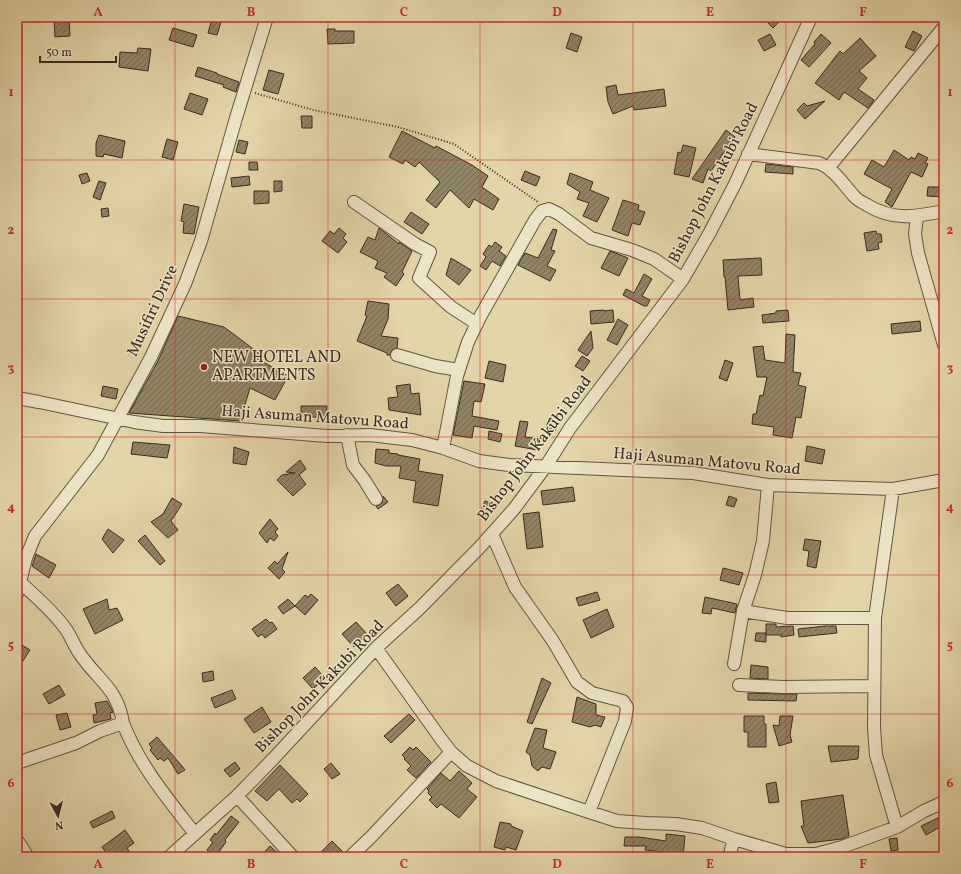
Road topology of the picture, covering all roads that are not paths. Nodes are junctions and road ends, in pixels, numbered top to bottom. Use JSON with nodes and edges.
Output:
{"nodes":[{"id":1,"x":267,"y":17,"type":"edge"},
{"id":2,"x":811,"y":17,"type":"edge"},
{"id":3,"x":944,"y":27,"type":"edge"},
{"id":4,"x":748,"y":154,"type":"junction"},
{"id":5,"x":829,"y":167,"type":"junction"},
{"id":6,"x":354,"y":202,"type":"dead end"},
{"id":7,"x":944,"y":211,"type":"edge"},
{"id":8,"x":917,"y":216,"type":"junction"},
{"id":9,"x":683,"y":279,"type":"junction"},
{"id":10,"x":477,"y":324,"type":"junction"},
{"id":11,"x":944,"y":345,"type":"edge"},
{"id":12,"x":396,"y":355,"type":"dead end"},
{"id":13,"x":459,"y":370,"type":"junction"},
{"id":14,"x":17,"y":398,"type":"edge"},
{"id":15,"x":117,"y":419,"type":"junction"},
{"id":16,"x":347,"y":435,"type":"junction"},
{"id":17,"x":443,"y":448,"type":"junction"},
{"id":18,"x":546,"y":466,"type":"junction"},
{"id":19,"x":944,"y":480,"type":"edge"},
{"id":20,"x":768,"y":485,"type":"junction"},
{"id":21,"x":893,"y":489,"type":"junction"},
{"id":22,"x":376,"y":499,"type":"dead end"},
{"id":23,"x":492,"y":534,"type":"junction"},
{"id":24,"x":18,"y":586,"type":"edge"},
{"id":25,"x":743,"y":611,"type":"junction"},
{"id":26,"x":875,"y":618,"type":"junction"},
{"id":27,"x":376,"y":648,"type":"junction"},
{"id":28,"x":734,"y":664,"type":"dead end"},
{"id":29,"x":739,"y":685,"type":"dead end"},
{"id":30,"x":874,"y":686,"type":"junction"},
{"id":31,"x":123,"y":723,"type":"junction"},
{"id":32,"x":451,"y":752,"type":"junction"},
{"id":33,"x":17,"y":763,"type":"edge"},
{"id":34,"x":237,"y":796,"type":"junction"},
{"id":35,"x":944,"y":802,"type":"edge"},
{"id":36,"x":589,"y":812,"type":"junction"},
{"id":37,"x":896,"y":827,"type":"junction"},
{"id":38,"x":195,"y":834,"type":"junction"},
{"id":39,"x":734,"y":839,"type":"junction"},
{"id":40,"x":17,"y":840,"type":"edge"},
{"id":41,"x":832,"y":853,"type":"edge"},
{"id":42,"x":28,"y":857,"type":"edge"},
{"id":43,"x":169,"y":857,"type":"edge"},
{"id":44,"x":293,"y":857,"type":"edge"},
{"id":45,"x":350,"y":857,"type":"edge"},
{"id":46,"x":728,"y":857,"type":"edge"}],
"edges":[{"from":1,"to":15,"type":"street","name":"Musifiri Drive"},
{"from":2,"to":4,"type":"street","name":"Bishop John Kakubi Road"},
{"from":3,"to":5,"type":"street"},
{"from":4,"to":5,"type":"street"},
{"from":4,"to":9,"type":"street","name":"Bishop John Kakubi Road"},
{"from":5,"to":8,"type":"street"},
{"from":6,"to":10,"type":"street"},
{"from":7,"to":8,"type":"street"},
{"from":8,"to":11,"type":"street"},
{"from":9,"to":10,"type":"street"},
{"from":9,"to":18,"type":"street","name":"Bishop John Kakubi Road"},
{"from":10,"to":13,"type":"street"},
{"from":12,"to":13,"type":"street"},
{"from":13,"to":17,"type":"street"},
{"from":14,"to":15,"type":"street","name":"Haji Asuman Matovu Road"},
{"from":15,"to":16,"type":"street","name":"Haji Asuman Matovu Road"},
{"from":15,"to":24,"type":"street","name":"Musifiri Drive"},
{"from":16,"to":17,"type":"street","name":"Haji Asuman Matovu Road"},
{"from":16,"to":22,"type":"street"},
{"from":17,"to":18,"type":"street","name":"Haji Asuman Matovu Road"},
{"from":18,"to":20,"type":"street","name":"Haji Asuman Matovu Road"},
{"from":18,"to":23,"type":"street","name":"Bishop John Kakubi Road"},
{"from":19,"to":21,"type":"street","name":"Haji Asuman Matovu Road"},
{"from":20,"to":21,"type":"street","name":"Haji Asuman Matovu Road"},
{"from":20,"to":25,"type":"street"},
{"from":21,"to":26,"type":"street"},
{"from":23,"to":27,"type":"street","name":"Bishop John Kakubi Road"},
{"from":23,"to":36,"type":"street"},
{"from":24,"to":31,"type":"street"},
{"from":25,"to":26,"type":"street"},
{"from":25,"to":28,"type":"street"},
{"from":26,"to":30,"type":"street"},
{"from":27,"to":32,"type":"street"},
{"from":27,"to":34,"type":"street","name":"Bishop John Kakubi Road"},
{"from":29,"to":30,"type":"street"},
{"from":30,"to":37,"type":"street"},
{"from":31,"to":33,"type":"street"},
{"from":31,"to":38,"type":"street"},
{"from":32,"to":36,"type":"street"},
{"from":32,"to":45,"type":"street"},
{"from":34,"to":38,"type":"street","name":"Bishop John Kakubi Road"},
{"from":34,"to":44,"type":"street"},
{"from":35,"to":37,"type":"street"},
{"from":36,"to":39,"type":"street"},
{"from":37,"to":41,"type":"street"},
{"from":38,"to":43,"type":"street","name":"Bishop John Kakubi Road"},
{"from":39,"to":41,"type":"street"},
{"from":39,"to":46,"type":"street"},
{"from":40,"to":42,"type":"street"}]}
